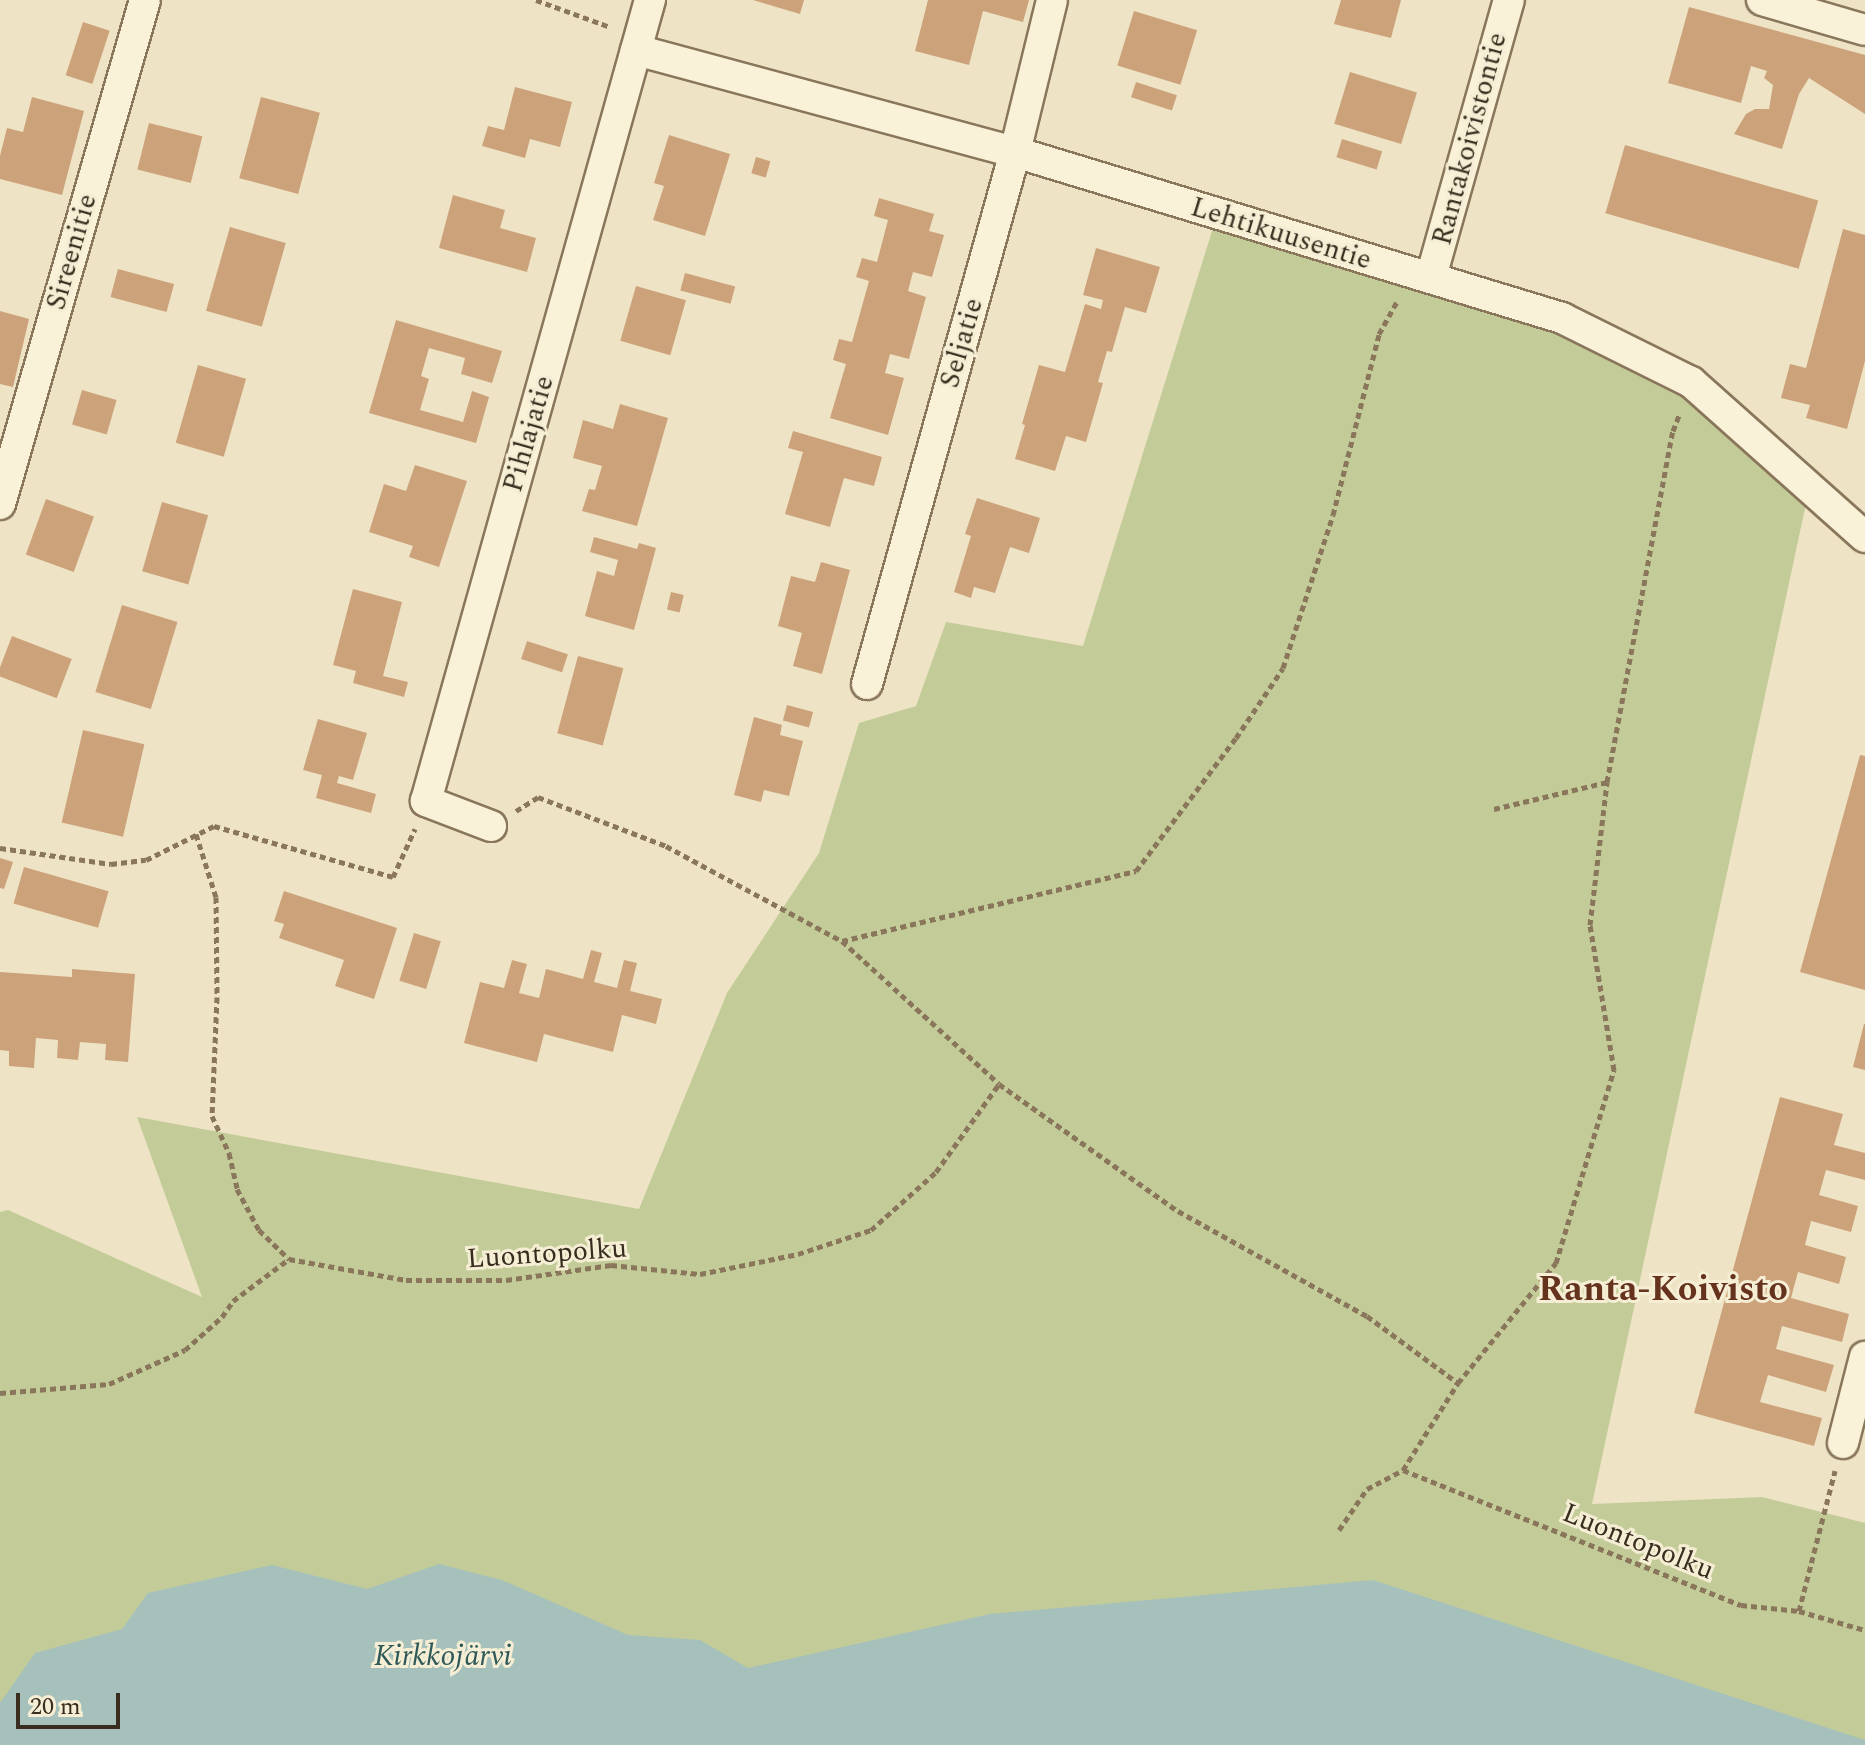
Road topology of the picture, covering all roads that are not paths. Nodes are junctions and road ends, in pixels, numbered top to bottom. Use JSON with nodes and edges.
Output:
{"nodes":[{"id":1,"x":145,"y":0,"type":"edge"},
{"id":2,"x":650,"y":0,"type":"edge"},
{"id":3,"x":1052,"y":0,"type":"edge"},
{"id":4,"x":1509,"y":0,"type":"edge"},
{"id":5,"x":1762,"y":0,"type":"edge"},
{"id":6,"x":1865,"y":30,"type":"edge"},
{"id":7,"x":636,"y":50,"type":"junction"},
{"id":8,"x":1015,"y":152,"type":"junction"},
{"id":9,"x":1422,"y":275,"type":"junction"},
{"id":10,"x":2,"y":490,"type":"edge"},
{"id":11,"x":1865,"y":537,"type":"edge"},
{"id":12,"x":867,"y":684,"type":"dead end"},
{"id":13,"x":491,"y":826,"type":"road end"},
{"id":14,"x":1865,"y":1357,"type":"edge"},
{"id":15,"x":1843,"y":1443,"type":"road end"}],
"edges":[{"from":1,"to":10,"type":"street","name":"Sireenitie"},
{"from":2,"to":7,"type":"street","name":"Pihlajatie"},
{"from":3,"to":8,"type":"street","name":"Seljatie"},
{"from":4,"to":9,"type":"street","name":"Rantakoivistontie"},
{"from":5,"to":6,"type":"street"},
{"from":7,"to":8,"type":"street","name":"Lehtikuusentie"},
{"from":7,"to":13,"type":"street","name":"Pihlajatie"},
{"from":8,"to":9,"type":"street","name":"Lehtikuusentie"},
{"from":8,"to":12,"type":"street","name":"Seljatie"},
{"from":9,"to":11,"type":"street","name":"Lehtikuusentie"},
{"from":14,"to":15,"type":"street"}]}
